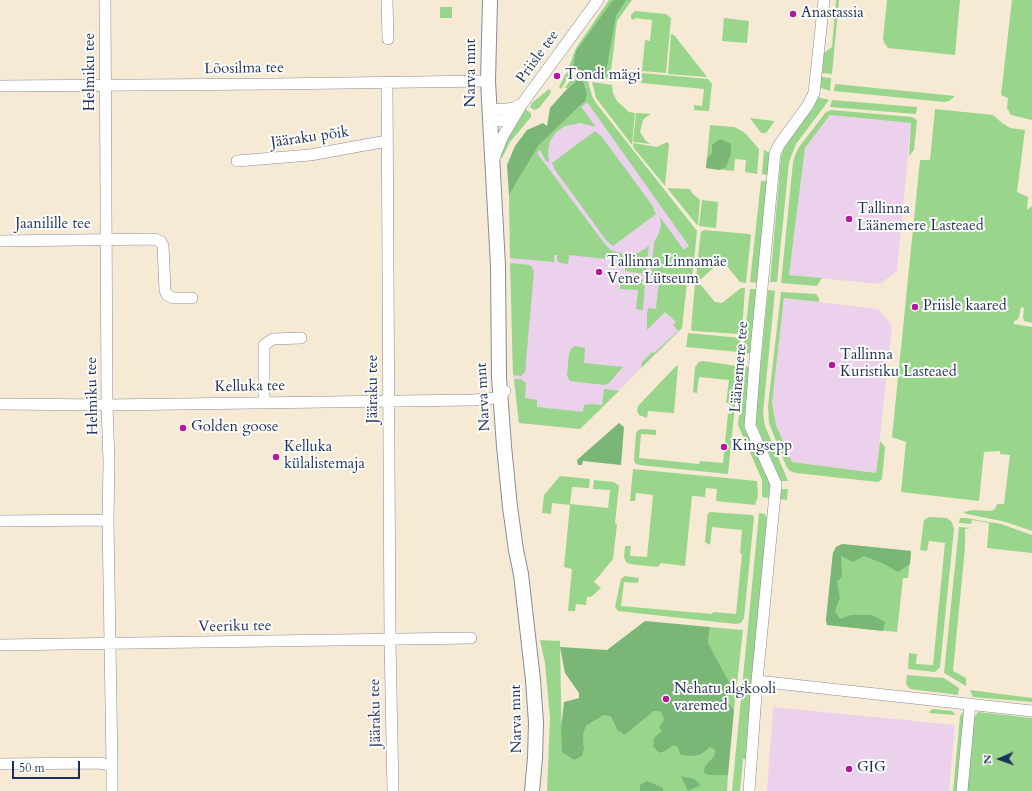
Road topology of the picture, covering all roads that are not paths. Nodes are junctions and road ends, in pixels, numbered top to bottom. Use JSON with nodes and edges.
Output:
{"nodes":[{"id":1,"x":105,"y":0,"type":"edge"},
{"id":2,"x":387,"y":0,"type":"edge"},
{"id":3,"x":490,"y":0,"type":"edge"},
{"id":4,"x":598,"y":0,"type":"edge"},
{"id":5,"x":824,"y":0,"type":"edge"},
{"id":6,"x":388,"y":38,"type":"dead end"},
{"id":7,"x":488,"y":81,"type":"junction"},
{"id":8,"x":387,"y":82,"type":"junction"},
{"id":9,"x":0,"y":86,"type":"edge"},
{"id":10,"x":106,"y":86,"type":"junction"},
{"id":11,"x":522,"y":104,"type":"junction"},
{"id":12,"x":489,"y":113,"type":"junction"},
{"id":13,"x":513,"y":118,"type":"junction"},
{"id":14,"x":387,"y":141,"type":"junction"},
{"id":15,"x":237,"y":161,"type":"dead end"},
{"id":16,"x":492,"y":164,"type":"junction"},
{"id":17,"x":106,"y":240,"type":"junction"},
{"id":18,"x":0,"y":241,"type":"edge"},
{"id":19,"x":192,"y":298,"type":"dead end"},
{"id":20,"x":301,"y":338,"type":"dead end"},
{"id":21,"x":503,"y":393,"type":"junction"},
{"id":22,"x":389,"y":401,"type":"junction"},
{"id":23,"x":264,"y":402,"type":"junction"},
{"id":24,"x":0,"y":404,"type":"edge"},
{"id":25,"x":107,"y":404,"type":"junction"},
{"id":26,"x":108,"y":520,"type":"junction"},
{"id":27,"x":0,"y":521,"type":"edge"},
{"id":28,"x":471,"y":638,"type":"dead end"},
{"id":29,"x":390,"y":640,"type":"junction"},
{"id":30,"x":110,"y":644,"type":"junction"},
{"id":31,"x":0,"y":645,"type":"edge"},
{"id":32,"x":757,"y":681,"type":"junction"},
{"id":33,"x":970,"y":704,"type":"junction"},
{"id":34,"x":1032,"y":711,"type":"edge"},
{"id":35,"x":0,"y":764,"type":"edge"},
{"id":36,"x":112,"y":766,"type":"junction"},
{"id":37,"x":112,"y":791,"type":"edge"},
{"id":38,"x":393,"y":791,"type":"edge"},
{"id":39,"x":532,"y":791,"type":"edge"},
{"id":40,"x":749,"y":791,"type":"edge"},
{"id":41,"x":962,"y":791,"type":"edge"}],
"edges":[{"from":1,"to":10,"type":"street","name":"Helmiku tee"},
{"from":2,"to":6,"type":"street"},
{"from":3,"to":7,"type":"main road","name":"Narva mnt"},
{"from":4,"to":11,"type":"street","name":"Priisle tee"},
{"from":5,"to":32,"type":"street","name":"Läänemere tee"},
{"from":7,"to":8,"type":"street","name":"Lõosilma tee"},
{"from":7,"to":12,"type":"main road","name":"Narva mnt"},
{"from":8,"to":10,"type":"street","name":"Lõosilma tee"},
{"from":8,"to":14,"type":"street","name":"Jääraku tee"},
{"from":9,"to":10,"type":"street","name":"Lõosilma tee"},
{"from":10,"to":17,"type":"street","name":"Helmiku tee"},
{"from":11,"to":12,"type":"street","name":"Priisle tee"},
{"from":11,"to":13,"type":"street"},
{"from":12,"to":13,"type":"street"},
{"from":12,"to":16,"type":"main road","name":"Narva mnt"},
{"from":13,"to":16,"type":"street"},
{"from":14,"to":15,"type":"street","name":"Jääraku põik"},
{"from":14,"to":22,"type":"street","name":"Jääraku tee"},
{"from":16,"to":21,"type":"main road","name":"Narva mnt"},
{"from":17,"to":18,"type":"street","name":"Jaanilille tee"},
{"from":17,"to":19,"type":"street","name":"Jaanilille tee"},
{"from":17,"to":25,"type":"street","name":"Helmiku tee"},
{"from":20,"to":23,"type":"street"},
{"from":21,"to":22,"type":"street","name":"Kelluka tee"},
{"from":21,"to":39,"type":"main road","name":"Narva mnt"},
{"from":22,"to":23,"type":"street","name":"Kelluka tee"},
{"from":22,"to":29,"type":"street","name":"Jääraku tee"},
{"from":23,"to":25,"type":"street","name":"Kelluka tee"},
{"from":24,"to":25,"type":"street","name":"Kelluka tee"},
{"from":25,"to":26,"type":"street","name":"Helmiku tee"},
{"from":26,"to":27,"type":"street"},
{"from":26,"to":30,"type":"street","name":"Helmiku tee"},
{"from":28,"to":29,"type":"street","name":"Veeriku tee"},
{"from":29,"to":30,"type":"street","name":"Veeriku tee"},
{"from":29,"to":38,"type":"street","name":"Jääraku tee"},
{"from":30,"to":31,"type":"street","name":"Veeriku tee"},
{"from":30,"to":36,"type":"street","name":"Helmiku tee"},
{"from":32,"to":33,"type":"street"},
{"from":32,"to":40,"type":"street","name":"Läänemere tee"},
{"from":33,"to":34,"type":"street"},
{"from":33,"to":41,"type":"street"},
{"from":35,"to":36,"type":"street"},
{"from":36,"to":37,"type":"street","name":"Helmiku tee"}]}
